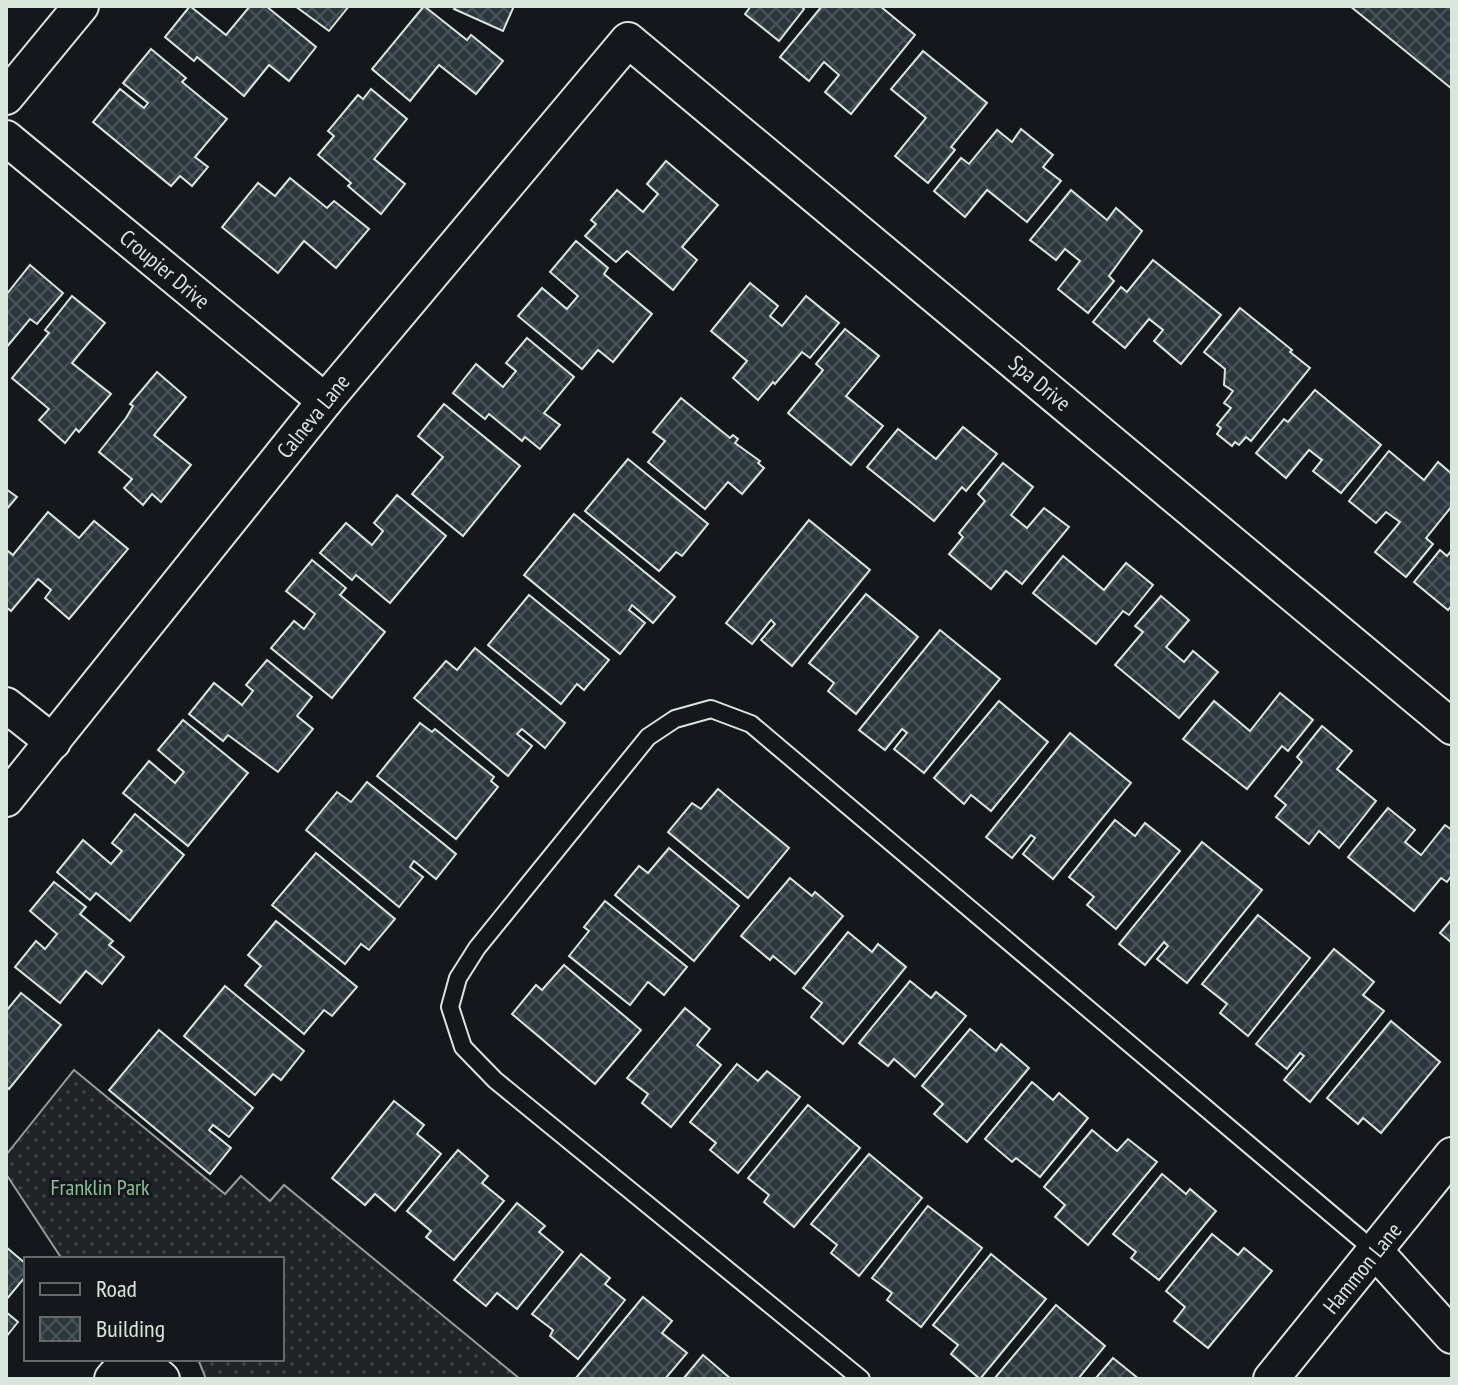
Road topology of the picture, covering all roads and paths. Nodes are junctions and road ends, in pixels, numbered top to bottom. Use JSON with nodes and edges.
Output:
{"nodes":[{"id":1,"x":81,"y":6,"type":"edge"},
{"id":2,"x":628,"y":40,"type":"joint"},
{"id":3,"x":6,"y":97,"type":"edge"},
{"id":4,"x":6,"y":138,"type":"edge"},
{"id":5,"x":325,"y":401,"type":"junction"},
{"id":6,"x":6,"y":705,"type":"edge"},
{"id":7,"x":1452,"y":727,"type":"edge"},
{"id":8,"x":53,"y":742,"type":"junction"},
{"id":9,"x":6,"y":799,"type":"edge"},
{"id":10,"x":1452,"y":1155,"type":"edge"},
{"id":11,"x":1376,"y":1252,"type":"junction"},
{"id":12,"x":1452,"y":1336,"type":"edge"},
{"id":13,"x":127,"y":1361,"type":"edge"},
{"id":14,"x":140,"y":1361,"type":"edge"},
{"id":15,"x":112,"y":1379,"type":"edge"},
{"id":16,"x":162,"y":1379,"type":"edge"},
{"id":17,"x":861,"y":1379,"type":"edge"},
{"id":18,"x":1271,"y":1379,"type":"edge"}],
"edges":[{"from":1,"to":3,"type":"street"},
{"from":2,"to":5,"type":"street","name":"Calneva Lane"},
{"from":2,"to":7,"type":"street","name":"Spa Drive"},
{"from":4,"to":5,"type":"street","name":"Croupier Drive"},
{"from":5,"to":8,"type":"street","name":"Calneva Lane"},
{"from":6,"to":8,"type":"street"},
{"from":8,"to":9,"type":"street","name":"Calneva Lane"},
{"from":10,"to":11,"type":"street","name":"Hammon Lane"},
{"from":11,"to":12,"type":"street"},
{"from":11,"to":17,"type":"lane"},
{"from":11,"to":18,"type":"street","name":"Hammon Lane"},
{"from":13,"to":15,"type":"street"},
{"from":14,"to":16,"type":"street"}]}
